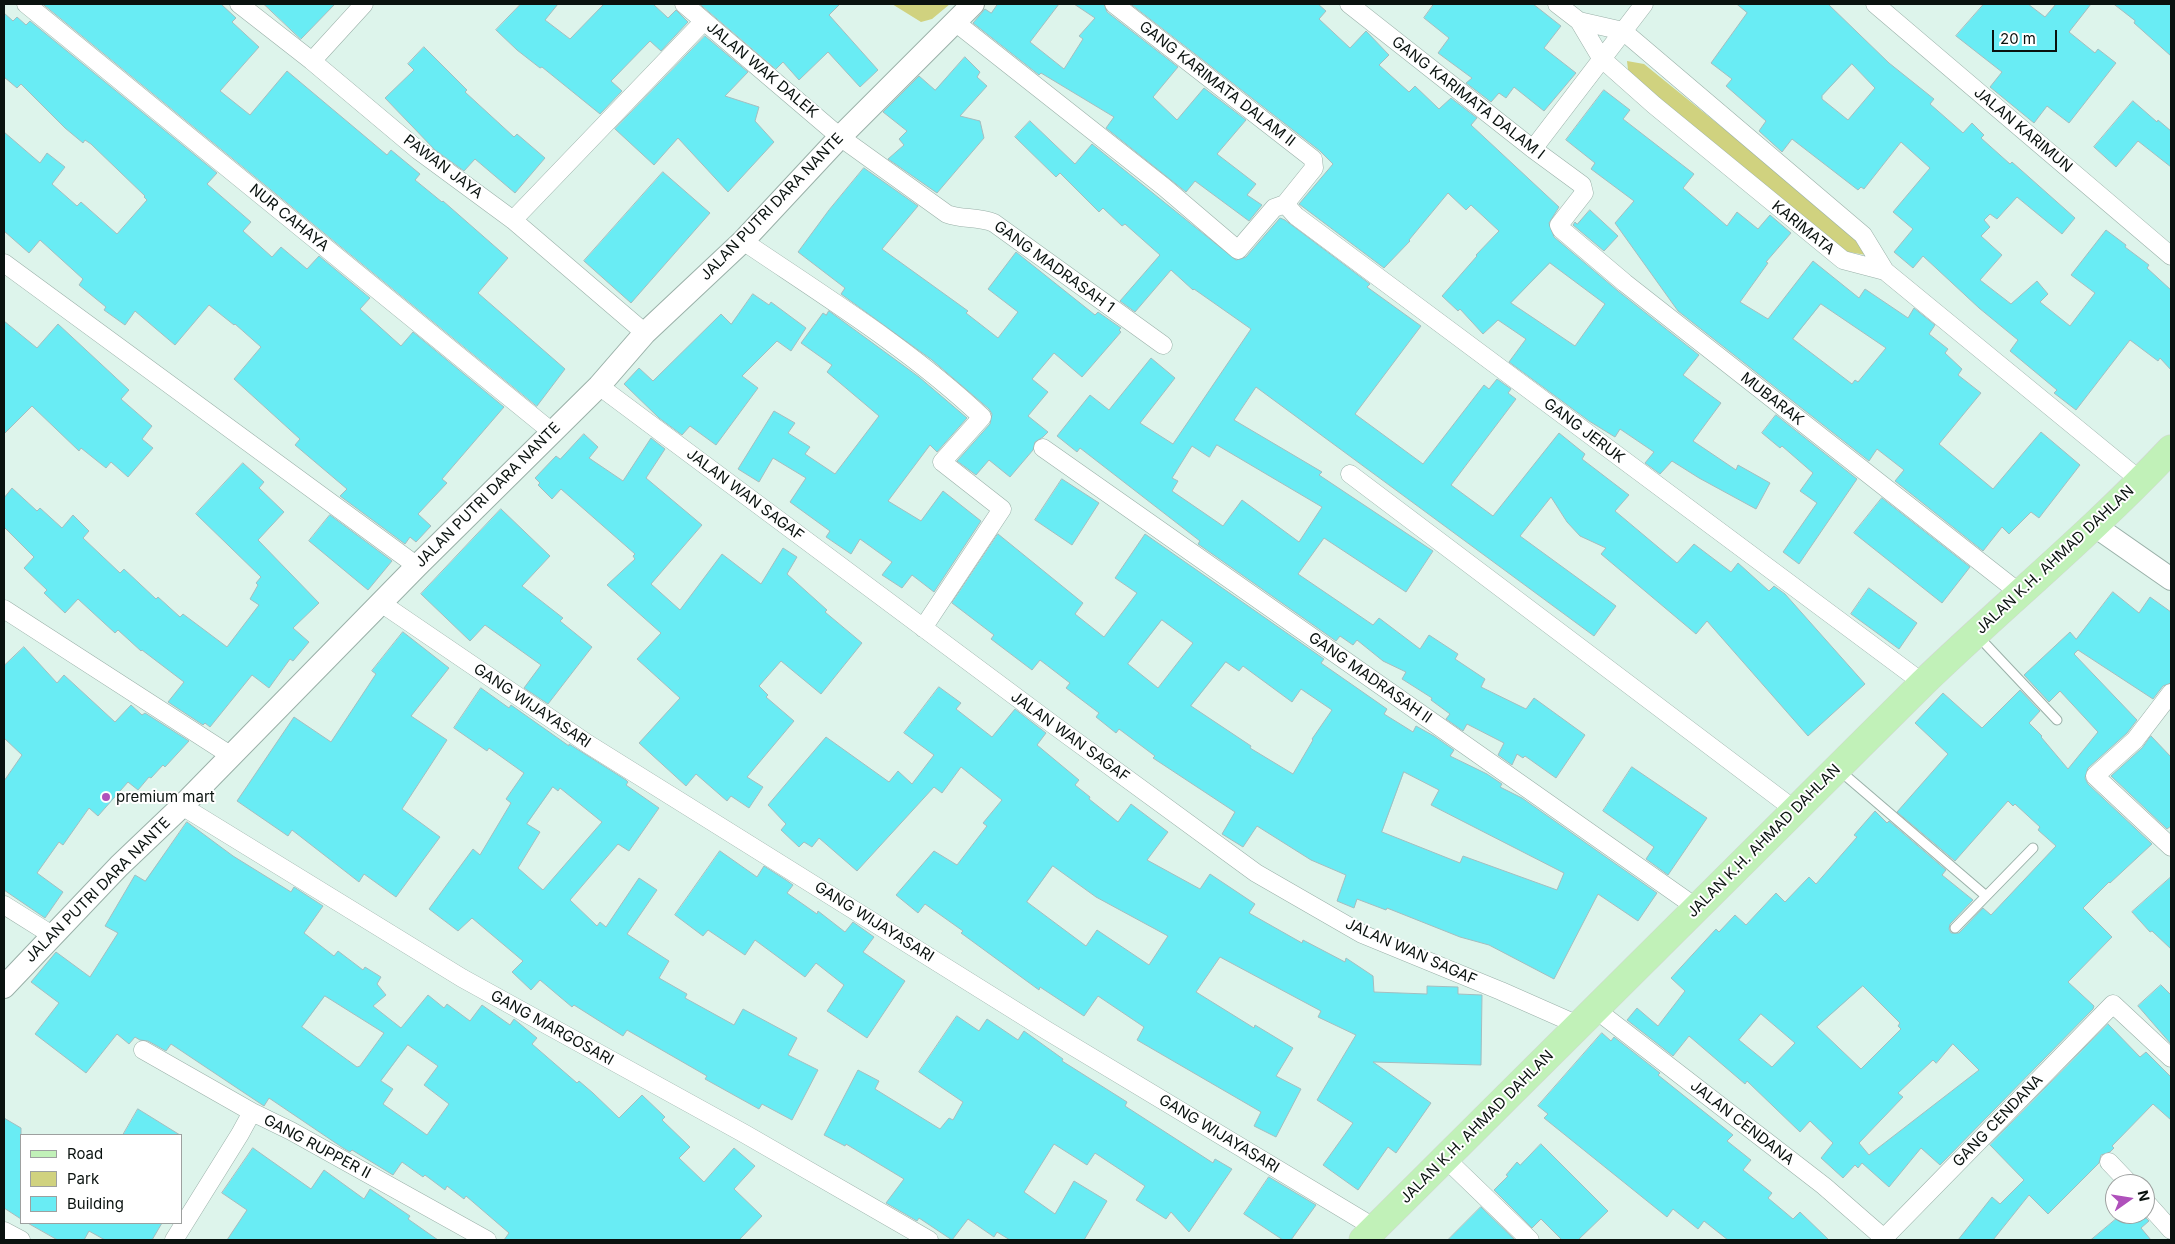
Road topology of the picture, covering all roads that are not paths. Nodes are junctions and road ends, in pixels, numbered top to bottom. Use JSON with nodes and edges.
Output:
{"nodes":[{"id":1,"x":26,"y":4,"type":"edge"},
{"id":2,"x":239,"y":4,"type":"edge"},
{"id":3,"x":364,"y":4,"type":"edge"},
{"id":4,"x":684,"y":4,"type":"edge"},
{"id":5,"x":973,"y":4,"type":"edge"},
{"id":6,"x":1114,"y":4,"type":"edge"},
{"id":7,"x":1349,"y":4,"type":"edge"},
{"id":8,"x":1557,"y":4,"type":"edge"},
{"id":9,"x":1644,"y":4,"type":"edge"},
{"id":10,"x":1875,"y":4,"type":"edge"},
{"id":11,"x":704,"y":21,"type":"junction"},
{"id":12,"x":1579,"y":21,"type":"junction"},
{"id":13,"x":955,"y":22,"type":"junction"},
{"id":14,"x":1623,"y":31,"type":"junction"},
{"id":15,"x":1601,"y":58,"type":"junction"},
{"id":16,"x":312,"y":61,"type":"junction"},
{"id":17,"x":840,"y":137,"type":"junction"},
{"id":18,"x":1533,"y":149,"type":"junction"},
{"id":19,"x":1584,"y":193,"type":"joint"},
{"id":20,"x":1285,"y":204,"type":"junction"},
{"id":21,"x":513,"y":220,"type":"junction"},
{"id":22,"x":743,"y":241,"type":"junction"},
{"id":23,"x":2171,"y":256,"type":"edge"},
{"id":24,"x":4,"y":263,"type":"edge"},
{"id":25,"x":1885,"y":271,"type":"junction"},
{"id":26,"x":645,"y":333,"type":"junction"},
{"id":27,"x":1163,"y":345,"type":"dead end"},
{"id":28,"x":599,"y":386,"type":"junction"},
{"id":29,"x":552,"y":432,"type":"junction"},
{"id":30,"x":1043,"y":448,"type":"dead end"},
{"id":31,"x":2171,"y":448,"type":"edge"},
{"id":32,"x":1350,"y":474,"type":"dead end"},
{"id":33,"x":2141,"y":481,"type":"junction"},
{"id":34,"x":2095,"y":526,"type":"junction"},
{"id":35,"x":417,"y":566,"type":"junction"},
{"id":36,"x":2171,"y":579,"type":"edge"},
{"id":37,"x":2021,"y":594,"type":"junction"},
{"id":38,"x":381,"y":603,"type":"junction"},
{"id":39,"x":4,"y":609,"type":"edge"},
{"id":40,"x":923,"y":628,"type":"junction"},
{"id":41,"x":1976,"y":633,"type":"junction"},
{"id":42,"x":1923,"y":683,"type":"junction"},
{"id":43,"x":2171,"y":693,"type":"edge"},
{"id":44,"x":2057,"y":720,"type":"dead end"},
{"id":45,"x":230,"y":755,"type":"junction"},
{"id":46,"x":1837,"y":768,"type":"junction"},
{"id":47,"x":182,"y":806,"type":"junction"},
{"id":48,"x":1795,"y":810,"type":"junction"},
{"id":49,"x":2171,"y":847,"type":"edge"},
{"id":50,"x":2033,"y":848,"type":"dead end"},
{"id":51,"x":1986,"y":896,"type":"junction"},
{"id":52,"x":4,"y":905,"type":"edge"},
{"id":53,"x":1697,"y":908,"type":"junction"},
{"id":54,"x":1955,"y":928,"type":"dead end"},
{"id":55,"x":52,"y":935,"type":"junction"},
{"id":56,"x":4,"y":987,"type":"edge"},
{"id":57,"x":1587,"y":1017,"type":"junction"},
{"id":58,"x":143,"y":1050,"type":"dead end"},
{"id":59,"x":2171,"y":1058,"type":"edge"},
{"id":60,"x":252,"y":1112,"type":"junction"},
{"id":61,"x":1446,"y":1158,"type":"junction"},
{"id":62,"x":2110,"y":1162,"type":"dead end"},
{"id":63,"x":2121,"y":1174,"type":"edge"},
{"id":64,"x":2155,"y":1212,"type":"edge"},
{"id":65,"x":2171,"y":1230,"type":"edge"},
{"id":66,"x":4,"y":1231,"type":"edge"},
{"id":67,"x":1369,"y":1234,"type":"edge"},
{"id":68,"x":1885,"y":1239,"type":"edge"},
{"id":69,"x":21,"y":1240,"type":"edge"},
{"id":70,"x":174,"y":1240,"type":"edge"},
{"id":71,"x":487,"y":1240,"type":"edge"},
{"id":72,"x":929,"y":1240,"type":"edge"},
{"id":73,"x":1530,"y":1240,"type":"edge"}],
"edges":[{"from":1,"to":29,"type":"street","name":"NUR CAHAYA"},
{"from":2,"to":16,"type":"street","name":"PAWAN JAYA"},
{"from":3,"to":16,"type":"street"},
{"from":4,"to":11,"type":"street","name":"JALAN WAK DALEK"},
{"from":5,"to":13,"type":"street","name":"JALAN PUTRI DARA NANTE"},
{"from":6,"to":20,"type":"street","name":"GANG KARIMATA DALAM II"},
{"from":7,"to":18,"type":"street","name":"GANG KARIMATA DALAM I"},
{"from":8,"to":12,"type":"street","name":"KARIMATA"},
{"from":9,"to":14,"type":"street"},
{"from":10,"to":23,"type":"street","name":"JALAN KARIMUN"},
{"from":11,"to":17,"type":"street","name":"JALAN WAK DALEK"},
{"from":11,"to":21,"type":"street"},
{"from":12,"to":14,"type":"street"},
{"from":12,"to":15,"type":"street","name":"KARIMATA"},
{"from":13,"to":17,"type":"street","name":"JALAN PUTRI DARA NANTE"},
{"from":13,"to":20,"type":"street"},
{"from":14,"to":15,"type":"street"},
{"from":14,"to":25,"type":"street"},
{"from":15,"to":18,"type":"street"},
{"from":15,"to":25,"type":"street","name":"KARIMATA"},
{"from":16,"to":21,"type":"street","name":"PAWAN JAYA"},
{"from":17,"to":22,"type":"street","name":"JALAN PUTRI DARA NANTE"},
{"from":17,"to":27,"type":"street","name":"GANG MADRASAH 1"},
{"from":18,"to":19,"type":"street","name":"GANG KARIMATA DALAM I"},
{"from":19,"to":37,"type":"street","name":"MUBARAK"},
{"from":20,"to":42,"type":"street","name":"GANG JERUK"},
{"from":21,"to":26,"type":"street","name":"PAWAN JAYA"},
{"from":22,"to":26,"type":"street","name":"JALAN PUTRI DARA NANTE"},
{"from":22,"to":40,"type":"street"},
{"from":24,"to":35,"type":"street"},
{"from":25,"to":33,"type":"street","name":"KARIMATA"},
{"from":26,"to":28,"type":"street","name":"JALAN PUTRI DARA NANTE"},
{"from":28,"to":29,"type":"street","name":"JALAN PUTRI DARA NANTE"},
{"from":28,"to":40,"type":"street","name":"JALAN WAN SAGAF"},
{"from":29,"to":35,"type":"street","name":"JALAN PUTRI DARA NANTE"},
{"from":30,"to":53,"type":"street","name":"GANG MADRASAH II"},
{"from":31,"to":33,"type":"main road","name":"JALAN K.H. AHMAD DAHLAN"},
{"from":32,"to":48,"type":"street"},
{"from":33,"to":34,"type":"main road","name":"JALAN K.H. AHMAD DAHLAN"},
{"from":34,"to":36,"type":"street"},
{"from":34,"to":37,"type":"main road","name":"JALAN K.H. AHMAD DAHLAN"},
{"from":35,"to":38,"type":"street","name":"JALAN PUTRI DARA NANTE"},
{"from":37,"to":41,"type":"main road","name":"JALAN K.H. AHMAD DAHLAN"},
{"from":38,"to":45,"type":"street","name":"JALAN PUTRI DARA NANTE"},
{"from":38,"to":67,"type":"street","name":"GANG WIJAYASARI"},
{"from":39,"to":45,"type":"street"},
{"from":40,"to":57,"type":"street","name":"JALAN WAN SAGAF"},
{"from":41,"to":42,"type":"main road","name":"JALAN K.H. AHMAD DAHLAN"},
{"from":41,"to":44,"type":"lane"},
{"from":42,"to":46,"type":"main road","name":"JALAN K.H. AHMAD DAHLAN"},
{"from":43,"to":49,"type":"street"},
{"from":45,"to":47,"type":"street","name":"JALAN PUTRI DARA NANTE"},
{"from":46,"to":48,"type":"main road","name":"JALAN K.H. AHMAD DAHLAN"},
{"from":46,"to":51,"type":"lane"},
{"from":47,"to":55,"type":"street","name":"JALAN PUTRI DARA NANTE"},
{"from":47,"to":72,"type":"street","name":"GANG MARGOSARI"},
{"from":48,"to":53,"type":"main road","name":"JALAN K.H. AHMAD DAHLAN"},
{"from":50,"to":51,"type":"lane"},
{"from":51,"to":54,"type":"lane"},
{"from":52,"to":55,"type":"street"},
{"from":53,"to":57,"type":"main road","name":"JALAN K.H. AHMAD DAHLAN"},
{"from":55,"to":56,"type":"street","name":"JALAN PUTRI DARA NANTE"},
{"from":57,"to":61,"type":"main road","name":"JALAN K.H. AHMAD DAHLAN"},
{"from":57,"to":68,"type":"street","name":"JALAN CENDANA"},
{"from":58,"to":60,"type":"street"},
{"from":59,"to":68,"type":"street","name":"GANG CENDANA"},
{"from":60,"to":70,"type":"street","name":"GANG RUPPER II"},
{"from":60,"to":71,"type":"street","name":"GANG RUPPER II"},
{"from":61,"to":67,"type":"main road","name":"JALAN K.H. AHMAD DAHLAN"},
{"from":61,"to":73,"type":"street"},
{"from":62,"to":63,"type":"street"},
{"from":64,"to":65,"type":"street"},
{"from":66,"to":69,"type":"street"}]}
